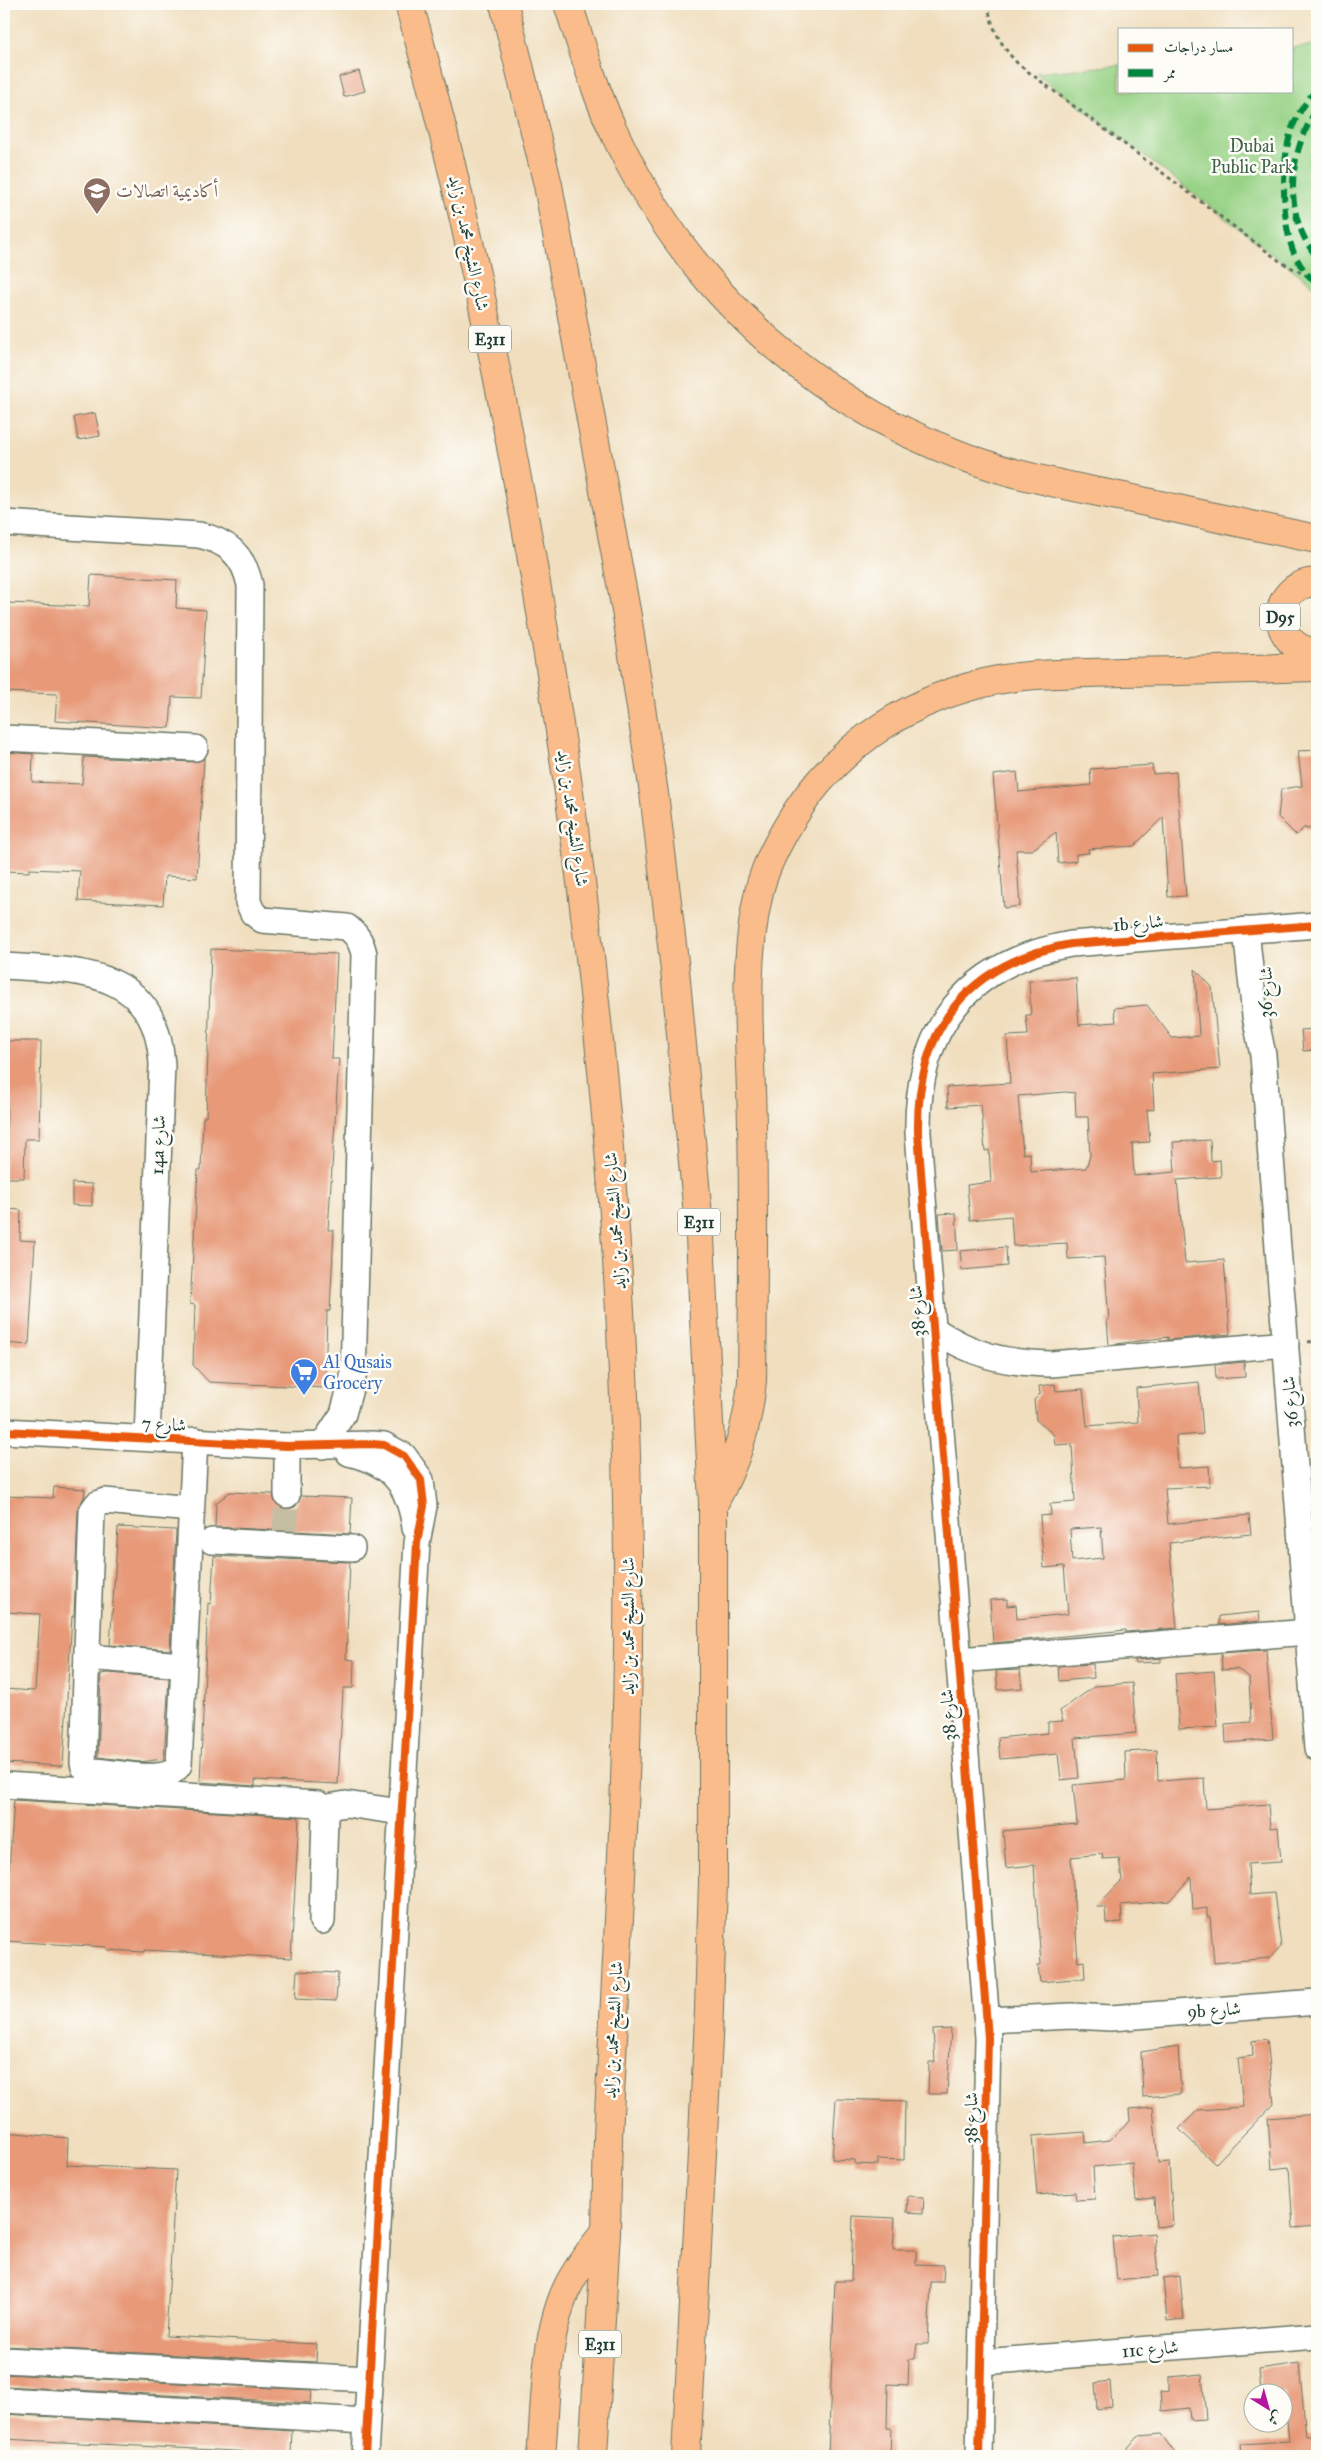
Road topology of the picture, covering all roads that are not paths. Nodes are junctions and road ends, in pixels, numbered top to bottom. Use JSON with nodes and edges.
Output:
{"nodes":[{"id":1,"x":409,"y":4,"type":"edge"},
{"id":2,"x":504,"y":4,"type":"edge"},
{"id":3,"x":568,"y":4,"type":"edge"},
{"id":4,"x":4,"y":523,"type":"edge"},
{"id":5,"x":1317,"y":539,"type":"edge"},
{"id":6,"x":1317,"y":582,"type":"edge"},
{"id":7,"x":1317,"y":653,"type":"edge"},
{"id":8,"x":1317,"y":667,"type":"edge"},
{"id":9,"x":4,"y":738,"type":"edge"},
{"id":10,"x":195,"y":748,"type":"dead end"},
{"id":11,"x":1317,"y":925,"type":"edge"},
{"id":12,"x":1256,"y":929,"type":"junction"},
{"id":13,"x":4,"y":966,"type":"edge"},
{"id":14,"x":972,"y":988,"type":"joint"},
{"id":15,"x":933,"y":1328,"type":"junction"},
{"id":16,"x":1286,"y":1344,"type":"junction"},
{"id":17,"x":4,"y":1431,"type":"edge"},
{"id":18,"x":146,"y":1438,"type":"junction"},
{"id":19,"x":195,"y":1440,"type":"junction"},
{"id":20,"x":287,"y":1446,"type":"junction"},
{"id":21,"x":322,"y":1446,"type":"junction"},
{"id":22,"x":287,"y":1495,"type":"tunnel mouth"},
{"id":23,"x":713,"y":1504,"type":"junction"},
{"id":24,"x":192,"y":1509,"type":"junction"},
{"id":25,"x":212,"y":1542,"type":"dead end"},
{"id":26,"x":352,"y":1548,"type":"dead end"},
{"id":27,"x":1313,"y":1652,"type":"edge"},
{"id":28,"x":87,"y":1657,"type":"junction"},
{"id":29,"x":959,"y":1660,"type":"junction"},
{"id":30,"x":183,"y":1665,"type":"junction"},
{"id":31,"x":1317,"y":1748,"type":"edge"},
{"id":32,"x":4,"y":1785,"type":"edge"},
{"id":33,"x":322,"y":1808,"type":"junction"},
{"id":34,"x":401,"y":1812,"type":"junction"},
{"id":35,"x":322,"y":1921,"type":"dead end"},
{"id":36,"x":1317,"y":2002,"type":"edge"},
{"id":37,"x":988,"y":2029,"type":"junction"},
{"id":38,"x":606,"y":2231,"type":"junction"},
{"id":39,"x":1317,"y":2336,"type":"edge"},
{"id":40,"x":4,"y":2360,"type":"edge"},
{"id":41,"x":982,"y":2362,"type":"junction"},
{"id":42,"x":370,"y":2379,"type":"junction"},
{"id":43,"x":4,"y":2400,"type":"edge"},
{"id":44,"x":366,"y":2421,"type":"junction"},
{"id":45,"x":365,"y":2456,"type":"edge"},
{"id":46,"x":541,"y":2456,"type":"edge"},
{"id":47,"x":594,"y":2456,"type":"edge"},
{"id":48,"x":686,"y":2456,"type":"edge"},
{"id":49,"x":979,"y":2456,"type":"edge"}],
"edges":[{"from":1,"to":38,"type":"main road","name":"شارع الشيخ محمد بن زايد","number":"E311"},
{"from":2,"to":23,"type":"main road","number":"E311"},
{"from":3,"to":5,"type":"main road"},
{"from":4,"to":21,"type":"street"},
{"from":6,"to":7,"type":"main road","number":"D95"},
{"from":8,"to":23,"type":"main road"},
{"from":9,"to":10,"type":"street"},
{"from":11,"to":12,"type":"street","name":"1b شارع"},
{"from":12,"to":14,"type":"street","name":"1b شارع"},
{"from":12,"to":16,"type":"street","name":"شارع 36"},
{"from":13,"to":18,"type":"street","name":"14a شارع"},
{"from":14,"to":15,"type":"street","name":"شارع 38"},
{"from":15,"to":16,"type":"street"},
{"from":15,"to":29,"type":"street","name":"شارع 38"},
{"from":16,"to":27,"type":"street","name":"شارع 36"},
{"from":17,"to":18,"type":"street","name":"شارع 7"},
{"from":18,"to":19,"type":"street","name":"شارع 7"},
{"from":19,"to":20,"type":"street","name":"شارع 7"},
{"from":19,"to":24,"type":"street"},
{"from":20,"to":21,"type":"street","name":"شارع 7"},
{"from":20,"to":22,"type":"street"},
{"from":21,"to":34,"type":"street","name":"شارع 7"},
{"from":23,"to":48,"type":"main road","number":"E311"},
{"from":24,"to":28,"type":"street"},
{"from":24,"to":30,"type":"street"},
{"from":25,"to":26,"type":"street"},
{"from":27,"to":29,"type":"street"},
{"from":27,"to":31,"type":"street","name":"شارع 36"},
{"from":28,"to":30,"type":"street"},
{"from":28,"to":30,"type":"street"},
{"from":29,"to":37,"type":"street","name":"شارع 38"},
{"from":32,"to":33,"type":"street"},
{"from":33,"to":34,"type":"street"},
{"from":33,"to":35,"type":"street"},
{"from":34,"to":42,"type":"street","name":"شارع 7"},
{"from":36,"to":37,"type":"street","name":"9b شارع"},
{"from":37,"to":41,"type":"street","name":"شارع 38"},
{"from":38,"to":46,"type":"main road"},
{"from":38,"to":47,"type":"main road","name":"شارع الشيخ محمد بن زايد","number":"E311"},
{"from":39,"to":41,"type":"street","name":"11c شارع"},
{"from":40,"to":42,"type":"street"},
{"from":41,"to":49,"type":"street","name":"شارع 38"},
{"from":42,"to":44,"type":"street","name":"شارع 7"},
{"from":43,"to":44,"type":"street"},
{"from":44,"to":45,"type":"street","name":"شارع 7"}]}
